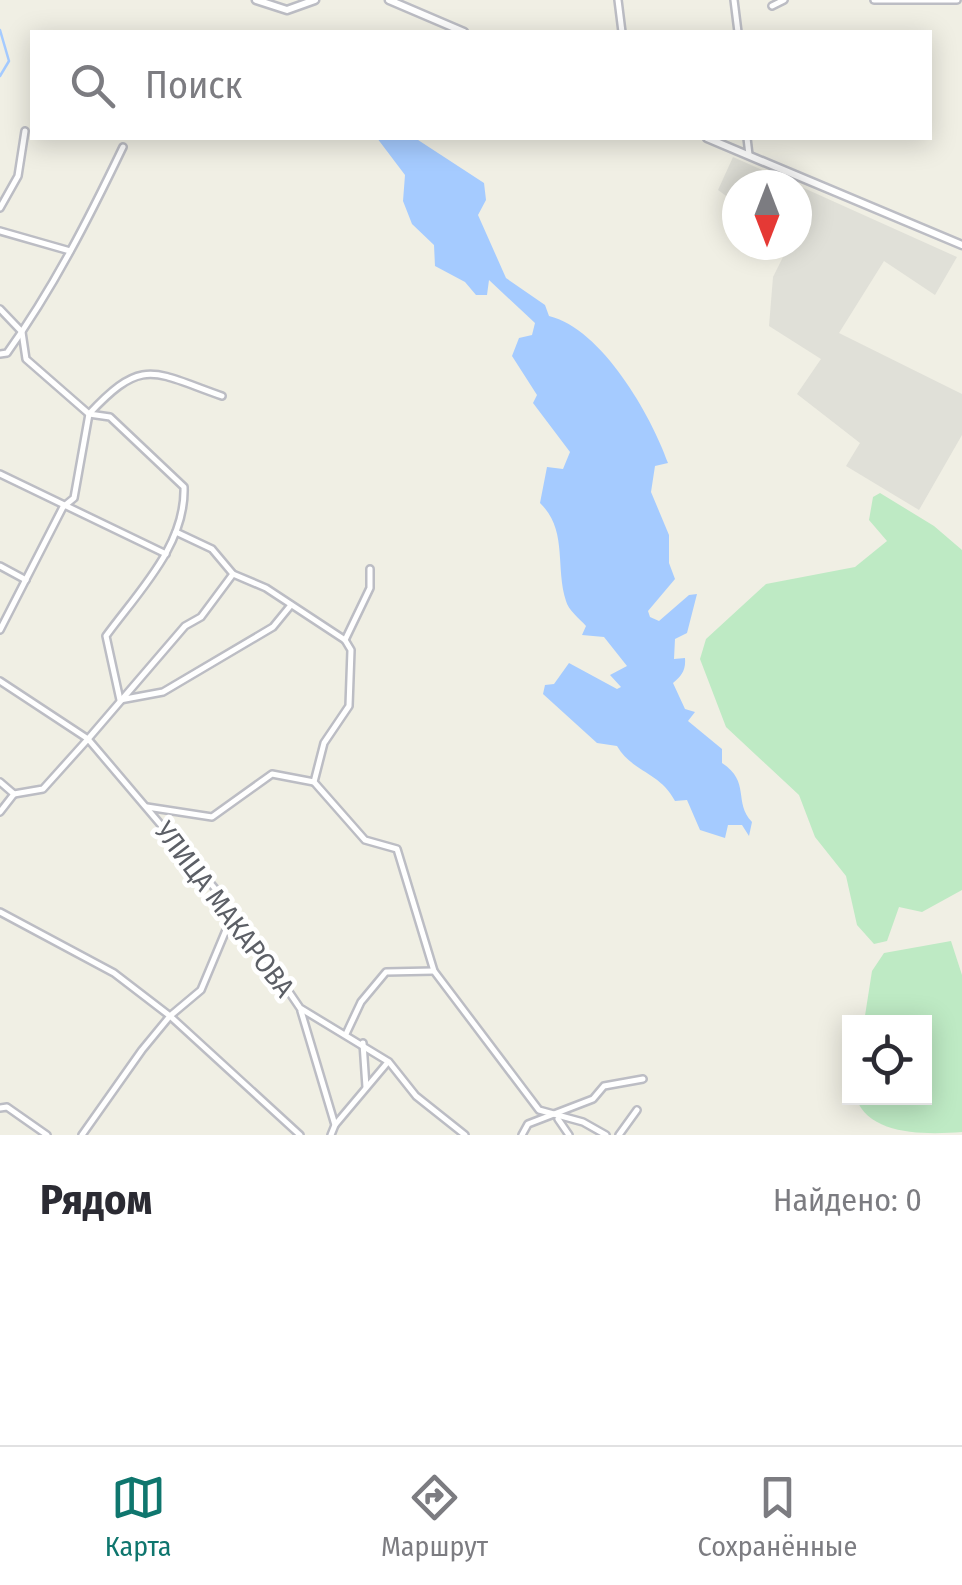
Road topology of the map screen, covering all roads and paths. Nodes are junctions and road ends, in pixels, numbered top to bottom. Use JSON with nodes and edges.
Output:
{"nodes":[{"id":1,"x":256,"y":0,"type":"edge"},
{"id":2,"x":315,"y":0,"type":"edge"},
{"id":3,"x":388,"y":0,"type":"edge"},
{"id":4,"x":618,"y":0,"type":"edge"},
{"id":5,"x":734,"y":0,"type":"edge"},
{"id":6,"x":784,"y":0,"type":"edge"},
{"id":7,"x":874,"y":0,"type":"edge"},
{"id":8,"x":958,"y":0,"type":"edge"},
{"id":9,"x":937,"y":1,"type":"edge"},
{"id":10,"x":772,"y":6,"type":"dead end"},
{"id":11,"x":459,"y":30,"type":"edge"},
{"id":12,"x":622,"y":30,"type":"edge"},
{"id":13,"x":738,"y":30,"type":"edge"},
{"id":14,"x":24,"y":131,"type":"dead end"},
{"id":15,"x":712,"y":140,"type":"edge"},
{"id":16,"x":748,"y":140,"type":"edge"},
{"id":17,"x":123,"y":147,"type":"dead end"},
{"id":18,"x":749,"y":155,"type":"junction"},
{"id":19,"x":0,"y":208,"type":"edge"},
{"id":20,"x":0,"y":231,"type":"edge"},
{"id":21,"x":962,"y":245,"type":"edge"},
{"id":22,"x":70,"y":251,"type":"junction"},
{"id":23,"x":0,"y":309,"type":"edge"},
{"id":24,"x":22,"y":332,"type":"junction"},
{"id":25,"x":0,"y":354,"type":"edge"},
{"id":26,"x":222,"y":396,"type":"dead end"},
{"id":27,"x":89,"y":414,"type":"junction"},
{"id":28,"x":0,"y":474,"type":"edge"},
{"id":29,"x":63,"y":506,"type":"junction"},
{"id":30,"x":176,"y":532,"type":"junction"},
{"id":31,"x":166,"y":554,"type":"junction"},
{"id":32,"x":0,"y":566,"type":"edge"},
{"id":33,"x":370,"y":569,"type":"dead end"},
{"id":34,"x":233,"y":574,"type":"junction"},
{"id":35,"x":26,"y":580,"type":"junction"},
{"id":36,"x":291,"y":605,"type":"junction"},
{"id":37,"x":0,"y":630,"type":"edge"},
{"id":38,"x":345,"y":640,"type":"junction"},
{"id":39,"x":0,"y":681,"type":"edge"},
{"id":40,"x":120,"y":700,"type":"junction"},
{"id":41,"x":88,"y":738,"type":"junction"},
{"id":42,"x":0,"y":782,"type":"edge"},
{"id":43,"x":314,"y":782,"type":"junction"},
{"id":44,"x":14,"y":794,"type":"junction"},
{"id":45,"x":147,"y":808,"type":"junction"},
{"id":46,"x":0,"y":812,"type":"edge"},
{"id":47,"x":234,"y":911,"type":"junction"},
{"id":48,"x":0,"y":912,"type":"edge"},
{"id":49,"x":434,"y":971,"type":"junction"},
{"id":50,"x":300,"y":1008,"type":"junction"},
{"id":51,"x":170,"y":1016,"type":"junction"},
{"id":52,"x":346,"y":1034,"type":"junction"},
{"id":53,"x":363,"y":1043,"type":"junction"},
{"id":54,"x":388,"y":1062,"type":"junction"},
{"id":55,"x":643,"y":1079,"type":"dead end"},
{"id":56,"x":366,"y":1088,"type":"junction"},
{"id":57,"x":4,"y":1107,"type":"edge"},
{"id":58,"x":637,"y":1110,"type":"dead end"},
{"id":59,"x":556,"y":1117,"type":"junction"},
{"id":60,"x":336,"y":1125,"type":"junction"},
{"id":61,"x":47,"y":1135,"type":"edge"},
{"id":62,"x":82,"y":1135,"type":"edge"},
{"id":63,"x":300,"y":1135,"type":"edge"},
{"id":64,"x":330,"y":1135,"type":"edge"},
{"id":65,"x":465,"y":1135,"type":"edge"},
{"id":66,"x":522,"y":1135,"type":"edge"},
{"id":67,"x":570,"y":1135,"type":"edge"},
{"id":68,"x":606,"y":1135,"type":"edge"},
{"id":69,"x":619,"y":1135,"type":"edge"}],
"edges":[{"from":1,"to":2,"type":"street"},
{"from":3,"to":11,"type":"street"},
{"from":4,"to":12,"type":"street"},
{"from":5,"to":13,"type":"street"},
{"from":6,"to":10,"type":"street"},
{"from":7,"to":9,"type":"street"},
{"from":8,"to":9,"type":"street"},
{"from":14,"to":19,"type":"street"},
{"from":15,"to":18,"type":"street"},
{"from":16,"to":18,"type":"street"},
{"from":17,"to":22,"type":"street"},
{"from":18,"to":21,"type":"street"},
{"from":20,"to":22,"type":"street"},
{"from":22,"to":24,"type":"street"},
{"from":23,"to":24,"type":"street"},
{"from":24,"to":25,"type":"street"},
{"from":24,"to":27,"type":"street"},
{"from":26,"to":27,"type":"street"},
{"from":27,"to":29,"type":"street"},
{"from":27,"to":30,"type":"street"},
{"from":28,"to":29,"type":"street"},
{"from":29,"to":31,"type":"street"},
{"from":29,"to":35,"type":"street"},
{"from":30,"to":31,"type":"street"},
{"from":30,"to":34,"type":"street"},
{"from":31,"to":40,"type":"street"},
{"from":32,"to":35,"type":"street"},
{"from":33,"to":38,"type":"street"},
{"from":34,"to":36,"type":"street"},
{"from":34,"to":40,"type":"street"},
{"from":35,"to":37,"type":"street"},
{"from":36,"to":38,"type":"street"},
{"from":36,"to":40,"type":"street"},
{"from":38,"to":43,"type":"street"},
{"from":39,"to":41,"type":"street","name":"УЛИЦА МАКАРОВА"},
{"from":40,"to":41,"type":"street"},
{"from":41,"to":44,"type":"street"},
{"from":41,"to":45,"type":"street","name":"УЛИЦА МАКАРОВА"},
{"from":42,"to":44,"type":"street"},
{"from":43,"to":45,"type":"street"},
{"from":43,"to":49,"type":"street"},
{"from":44,"to":46,"type":"street"},
{"from":45,"to":47,"type":"street","name":"УЛИЦА МАКАРОВА"},
{"from":47,"to":50,"type":"street","name":"УЛИЦА МАКАРОВА"},
{"from":47,"to":51,"type":"street"},
{"from":48,"to":51,"type":"street"},
{"from":49,"to":52,"type":"street"},
{"from":49,"to":59,"type":"street"},
{"from":50,"to":52,"type":"street","name":"УЛИЦА МАКАРОВА"},
{"from":50,"to":60,"type":"street"},
{"from":51,"to":62,"type":"street"},
{"from":51,"to":63,"type":"street"},
{"from":52,"to":53,"type":"street","name":"УЛИЦА МАКАРОВА"},
{"from":53,"to":54,"type":"street","name":"УЛИЦА МАКАРОВА"},
{"from":53,"to":56,"type":"street"},
{"from":54,"to":56,"type":"street"},
{"from":54,"to":65,"type":"street","name":"УЛИЦА МАКАРОВА"},
{"from":55,"to":59,"type":"street"},
{"from":56,"to":60,"type":"street"},
{"from":57,"to":61,"type":"street"},
{"from":58,"to":69,"type":"street"},
{"from":59,"to":66,"type":"street"},
{"from":59,"to":67,"type":"street"},
{"from":59,"to":68,"type":"street"},
{"from":60,"to":64,"type":"street"}]}
